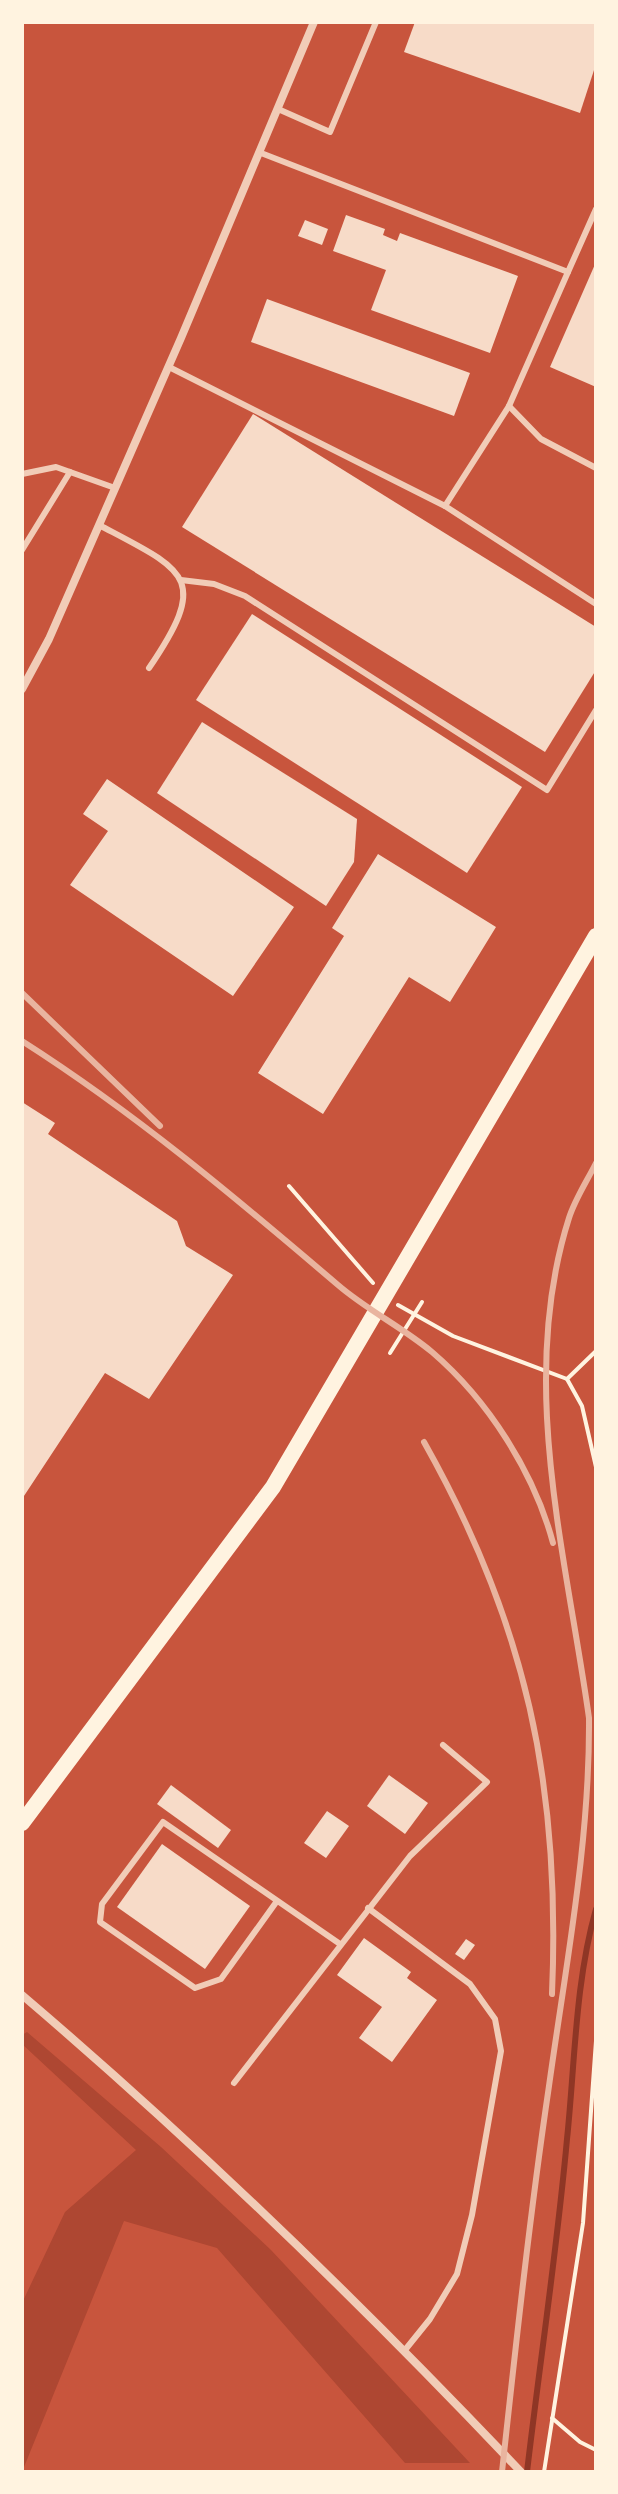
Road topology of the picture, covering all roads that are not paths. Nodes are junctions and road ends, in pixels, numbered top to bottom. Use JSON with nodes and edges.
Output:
{"nodes":[{"id":1,"x":314,"y":22,"type":"edge"},
{"id":2,"x":376,"y":22,"type":"edge"},
{"id":3,"x":278,"y":109,"type":"junction"},
{"id":4,"x":330,"y":132,"type":"junction"},
{"id":5,"x":339,"y":134,"type":"dead end"},
{"id":6,"x":261,"y":153,"type":"junction"},
{"id":7,"x":596,"y":209,"type":"edge"},
{"id":8,"x":568,"y":272,"type":"junction"},
{"id":9,"x":169,"y":367,"type":"junction"},
{"id":10,"x":509,"y":406,"type":"junction"},
{"id":11,"x":596,"y":468,"type":"edge"},
{"id":12,"x":70,"y":472,"type":"junction"},
{"id":13,"x":22,"y":474,"type":"edge"},
{"id":14,"x":115,"y":488,"type":"junction"},
{"id":15,"x":445,"y":506,"type":"junction"},
{"id":16,"x":99,"y":525,"type":"junction"},
{"id":17,"x":22,"y":550,"type":"edge"},
{"id":18,"x":181,"y":580,"type":"junction"},
{"id":19,"x":596,"y":604,"type":"edge"},
{"id":20,"x":149,"y":668,"type":"dead end"},
{"id":21,"x":22,"y":689,"type":"edge"},
{"id":22,"x":596,"y":710,"type":"edge"},
{"id":23,"x":596,"y":936,"type":"edge"},
{"id":24,"x":443,"y":1745,"type":"dead end"},
{"id":25,"x":22,"y":1823,"type":"edge"},
{"id":26,"x":277,"y":1901,"type":"junction"},
{"id":27,"x":368,"y":1908,"type":"junction"},
{"id":28,"x":340,"y":1944,"type":"junction"},
{"id":29,"x":22,"y":1995,"type":"edge"},
{"id":30,"x":234,"y":2083,"type":"dead end"},
{"id":31,"x":405,"y":2350,"type":"junction"},
{"id":32,"x":521,"y":2472,"type":"edge"}],
"edges":[{"from":1,"to":3,"type":"street"},
{"from":2,"to":4,"type":"lane"},
{"from":3,"to":4,"type":"lane"},
{"from":3,"to":6,"type":"street"},
{"from":4,"to":5,"type":"lane"},
{"from":6,"to":8,"type":"lane"},
{"from":6,"to":9,"type":"street"},
{"from":7,"to":8,"type":"lane"},
{"from":8,"to":10,"type":"lane"},
{"from":9,"to":14,"type":"street"},
{"from":9,"to":15,"type":"lane"},
{"from":10,"to":11,"type":"lane"},
{"from":10,"to":15,"type":"lane"},
{"from":12,"to":13,"type":"lane"},
{"from":12,"to":14,"type":"lane"},
{"from":12,"to":17,"type":"lane"},
{"from":14,"to":16,"type":"street"},
{"from":15,"to":19,"type":"lane"},
{"from":16,"to":18,"type":"lane"},
{"from":16,"to":21,"type":"street"},
{"from":18,"to":20,"type":"lane"},
{"from":18,"to":22,"type":"lane"},
{"from":23,"to":25,"type":"main road"},
{"from":24,"to":27,"type":"lane"},
{"from":26,"to":26,"type":"lane"},
{"from":26,"to":28,"type":"lane"},
{"from":27,"to":28,"type":"lane"},
{"from":27,"to":31,"type":"lane"},
{"from":28,"to":30,"type":"lane"},
{"from":29,"to":31,"type":"street"},
{"from":31,"to":32,"type":"street"}]}
